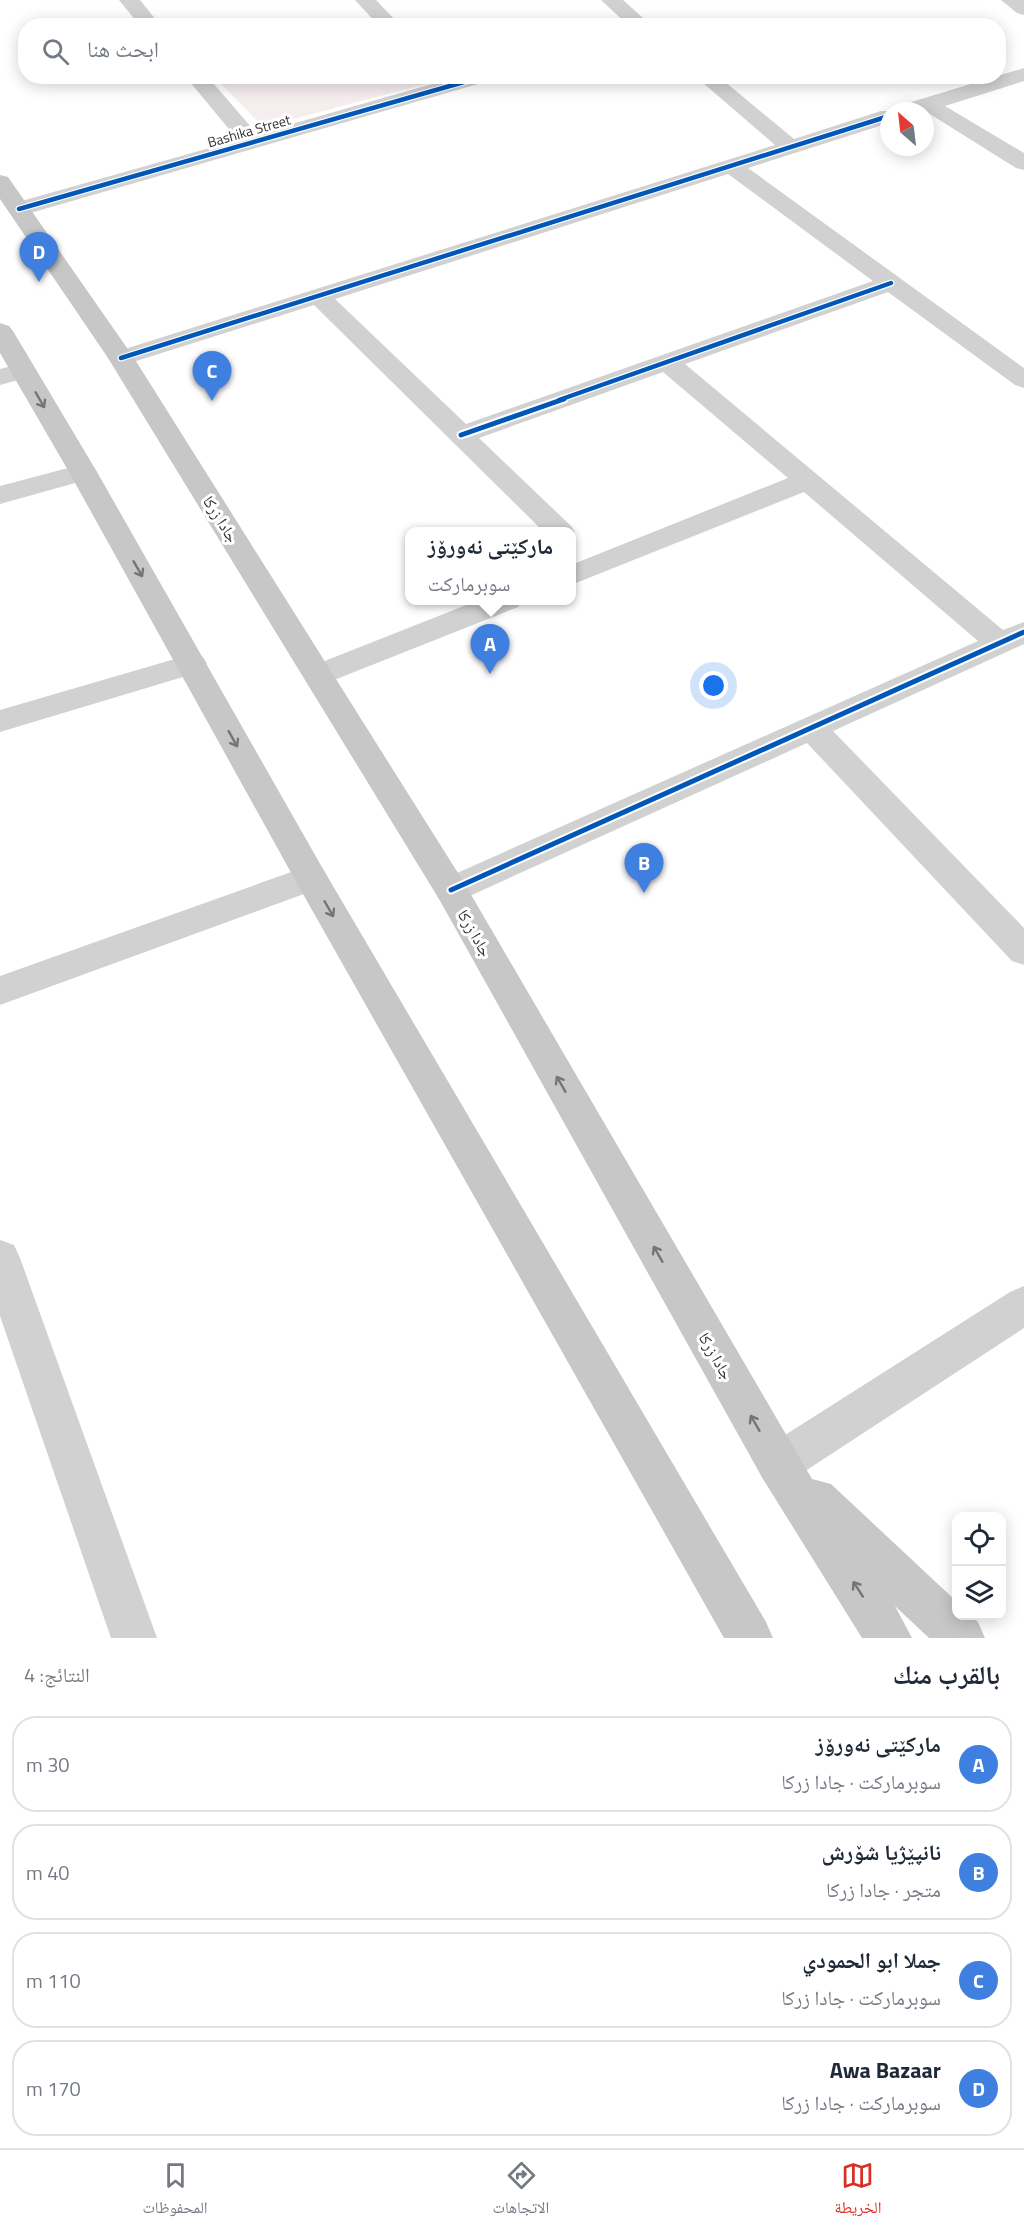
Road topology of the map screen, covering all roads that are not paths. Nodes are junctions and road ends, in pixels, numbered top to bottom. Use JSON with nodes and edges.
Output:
{"nodes":[{"id":1,"x":129,"y":0,"type":"edge"},
{"id":2,"x":365,"y":0,"type":"edge"},
{"id":3,"x":611,"y":0,"type":"edge"},
{"id":4,"x":1011,"y":0,"type":"edge"},
{"id":5,"x":1024,"y":9,"type":"edge"},
{"id":6,"x":144,"y":18,"type":"edge"},
{"id":7,"x":383,"y":18,"type":"edge"},
{"id":8,"x":632,"y":18,"type":"edge"},
{"id":9,"x":1024,"y":74,"type":"edge"},
{"id":10,"x":1006,"y":80,"type":"edge"},
{"id":11,"x":202,"y":84,"type":"edge"},
{"id":12,"x":440,"y":84,"type":"edge"},
{"id":13,"x":715,"y":84,"type":"edge"},
{"id":14,"x":992,"y":84,"type":"edge"},
{"id":15,"x":934,"y":102,"type":"edge"},
{"id":16,"x":934,"y":108,"type":"edge"},
{"id":17,"x":880,"y":119,"type":"edge"},
{"id":18,"x":253,"y":143,"type":"junction"},
{"id":19,"x":792,"y":147,"type":"junction"},
{"id":20,"x":1024,"y":163,"type":"edge"},
{"id":21,"x":731,"y":166,"type":"junction"},
{"id":22,"x":9,"y":196,"type":"edge"},
{"id":23,"x":891,"y":283,"type":"junction"},
{"id":24,"x":318,"y":296,"type":"junction"},
{"id":25,"x":0,"y":331,"type":"edge"},
{"id":26,"x":121,"y":358,"type":"junction"},
{"id":27,"x":667,"y":362,"type":"junction"},
{"id":28,"x":12,"y":374,"type":"edge"},
{"id":29,"x":1024,"y":380,"type":"edge"},
{"id":30,"x":461,"y":435,"type":"junction"},
{"id":31,"x":83,"y":472,"type":"junction"},
{"id":32,"x":808,"y":480,"type":"junction"},
{"id":33,"x":0,"y":495,"type":"edge"},
{"id":34,"x":557,"y":527,"type":"edge"},
{"id":35,"x":576,"y":553,"type":"edge"},
{"id":36,"x":584,"y":571,"type":"edge"},
{"id":37,"x":495,"y":605,"type":"edge"},
{"id":38,"x":1012,"y":638,"type":"edge"},
{"id":39,"x":192,"y":664,"type":"junction"},
{"id":40,"x":318,"y":675,"type":"junction"},
{"id":41,"x":0,"y":721,"type":"edge"},
{"id":42,"x":812,"y":728,"type":"junction"},
{"id":43,"x":311,"y":878,"type":"junction"},
{"id":44,"x":451,"y":890,"type":"junction"},
{"id":45,"x":1022,"y":946,"type":"edge"},
{"id":46,"x":0,"y":991,"type":"edge"},
{"id":47,"x":0,"y":1258,"type":"edge"},
{"id":48,"x":1024,"y":1305,"type":"edge"},
{"id":49,"x":778,"y":1464,"type":"junction"},
{"id":50,"x":134,"y":1638,"type":"edge"},
{"id":51,"x":750,"y":1638,"type":"edge"},
{"id":52,"x":889,"y":1638,"type":"edge"},
{"id":53,"x":962,"y":1638,"type":"edge"}],
"edges":[{"from":1,"to":6,"type":"street"},
{"from":2,"to":7,"type":"street"},
{"from":3,"to":8,"type":"street"},
{"from":4,"to":5,"type":"street"},
{"from":9,"to":10,"type":"street"},
{"from":11,"to":18,"type":"street"},
{"from":12,"to":18,"type":"street","name":"Bashika Street"},
{"from":13,"to":19,"type":"street"},
{"from":14,"to":15,"type":"street"},
{"from":16,"to":20,"type":"street"},
{"from":17,"to":19,"type":"street"},
{"from":18,"to":22,"type":"street","name":"Bashika Street"},
{"from":19,"to":21,"type":"street"},
{"from":21,"to":23,"type":"street"},
{"from":21,"to":24,"type":"street"},
{"from":22,"to":26,"type":"main road","name":"جادا زرکا"},
{"from":23,"to":27,"type":"street"},
{"from":23,"to":29,"type":"street"},
{"from":24,"to":26,"type":"street"},
{"from":24,"to":30,"type":"street"},
{"from":25,"to":28,"type":"main road"},
{"from":26,"to":40,"type":"main road","name":"جادا زرکا"},
{"from":27,"to":30,"type":"street"},
{"from":27,"to":32,"type":"street"},
{"from":28,"to":31,"type":"main road","one_way":true},
{"from":30,"to":34,"type":"street"},
{"from":31,"to":33,"type":"street"},
{"from":31,"to":39,"type":"main road","one_way":true},
{"from":32,"to":36,"type":"street"},
{"from":32,"to":38,"type":"street"},
{"from":35,"to":36,"type":"street"},
{"from":37,"to":40,"type":"street"},
{"from":38,"to":42,"type":"street"},
{"from":39,"to":41,"type":"street"},
{"from":39,"to":43,"type":"main road","one_way":true},
{"from":40,"to":44,"type":"main road","name":"جادا زرکا"},
{"from":42,"to":44,"type":"street"},
{"from":42,"to":45,"type":"street"},
{"from":43,"to":46,"type":"street"},
{"from":43,"to":51,"type":"main road","one_way":true},
{"from":49,"to":44,"type":"main road","name":"جادا زرکا","one_way":true},
{"from":47,"to":50,"type":"street"},
{"from":48,"to":49,"type":"street"},
{"from":52,"to":49,"type":"main road","name":"جادا زرکا","one_way":true},
{"from":49,"to":53,"type":"main road"}]}
